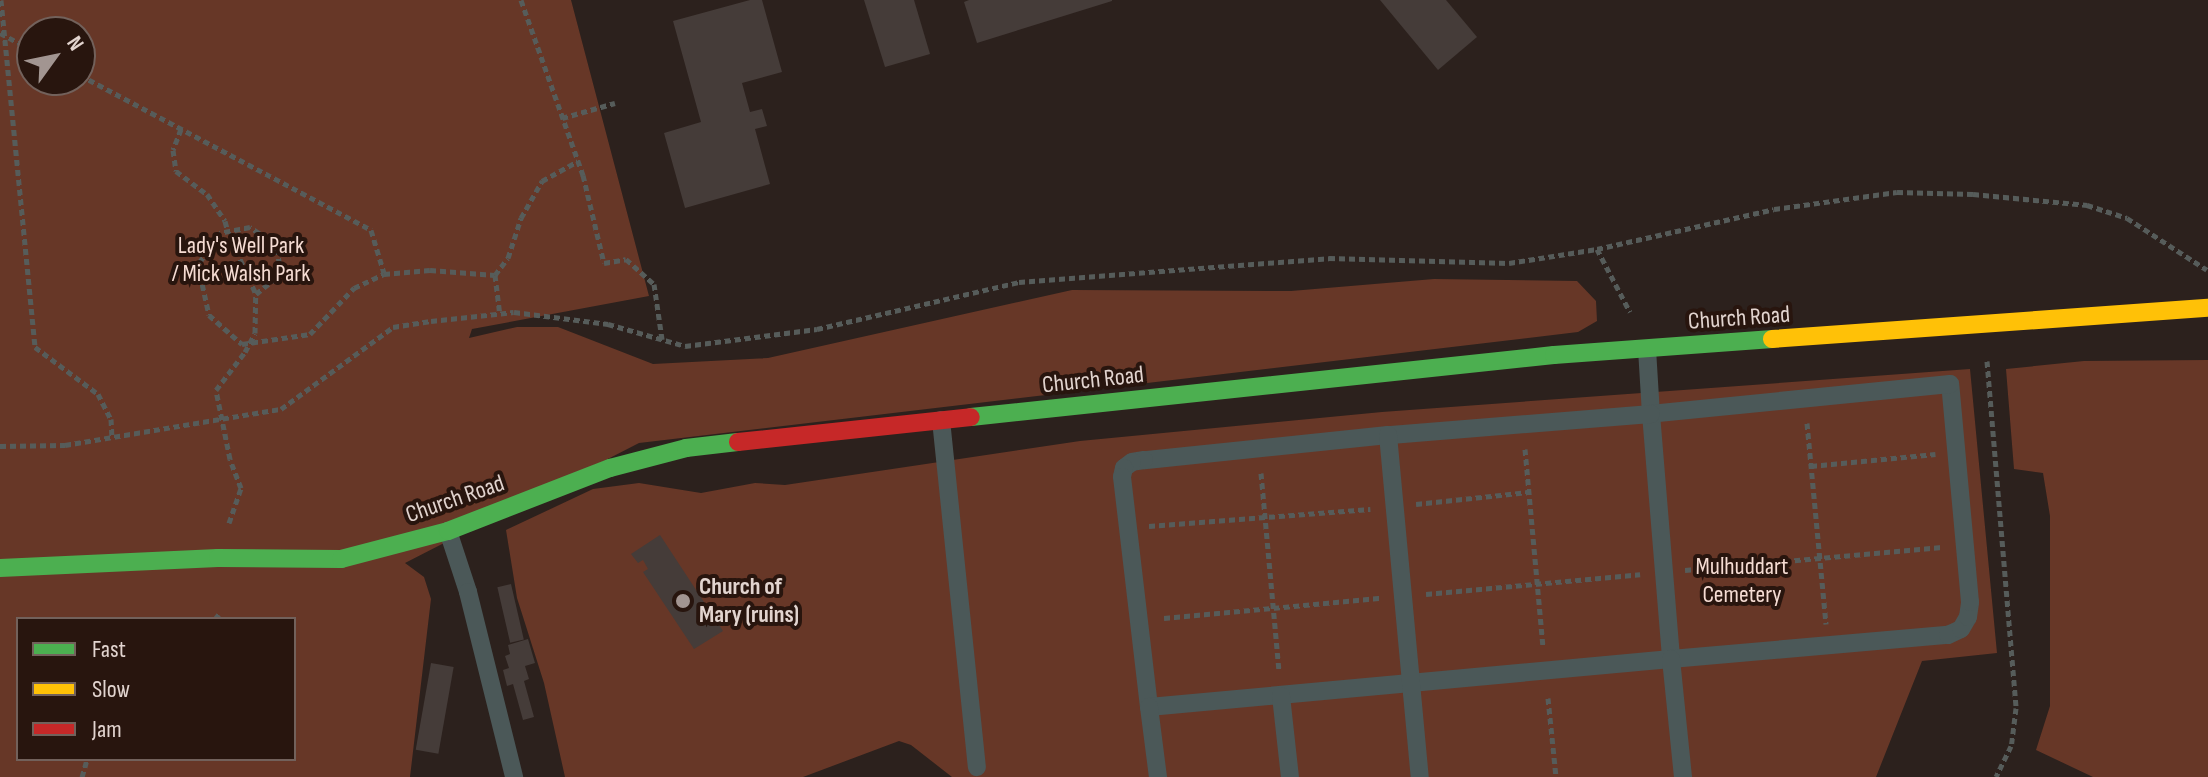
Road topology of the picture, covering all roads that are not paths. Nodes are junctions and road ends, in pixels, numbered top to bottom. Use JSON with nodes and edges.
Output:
{"nodes":[{"id":1,"x":2208,"y":308,"type":"edge"},
{"id":2,"x":1642,"y":349,"type":"junction"},
{"id":3,"x":1651,"y":414,"type":"junction"},
{"id":4,"x":941,"y":420,"type":"junction"},
{"id":5,"x":1388,"y":435,"type":"junction"},
{"id":6,"x":448,"y":531,"type":"junction"},
{"id":7,"x":0,"y":568,"type":"edge"},
{"id":8,"x":1671,"y":659,"type":"junction"},
{"id":9,"x":1411,"y":685,"type":"junction"},
{"id":10,"x":1281,"y":696,"type":"junction"},
{"id":11,"x":1149,"y":707,"type":"junction"},
{"id":12,"x":977,"y":767,"type":"dead end"},
{"id":13,"x":514,"y":777,"type":"edge"},
{"id":14,"x":1158,"y":777,"type":"edge"},
{"id":15,"x":1290,"y":777,"type":"edge"},
{"id":16,"x":1420,"y":777,"type":"edge"},
{"id":17,"x":1683,"y":777,"type":"edge"}],
"edges":[{"from":1,"to":2,"type":"street","name":"Church Road"},
{"from":2,"to":3,"type":"lane"},
{"from":2,"to":4,"type":"street","name":"Church Road"},
{"from":3,"to":5,"type":"lane"},
{"from":3,"to":8,"type":"lane"},
{"from":3,"to":8,"type":"lane"},
{"from":4,"to":6,"type":"street","name":"Church Road"},
{"from":4,"to":12,"type":"lane"},
{"from":5,"to":9,"type":"lane"},
{"from":5,"to":11,"type":"lane"},
{"from":6,"to":7,"type":"street","name":"Church Road"},
{"from":6,"to":13,"type":"lane"},
{"from":8,"to":9,"type":"lane"},
{"from":8,"to":17,"type":"lane"},
{"from":9,"to":10,"type":"lane"},
{"from":9,"to":16,"type":"lane"},
{"from":10,"to":11,"type":"lane"},
{"from":10,"to":15,"type":"lane"},
{"from":11,"to":14,"type":"lane"}]}
